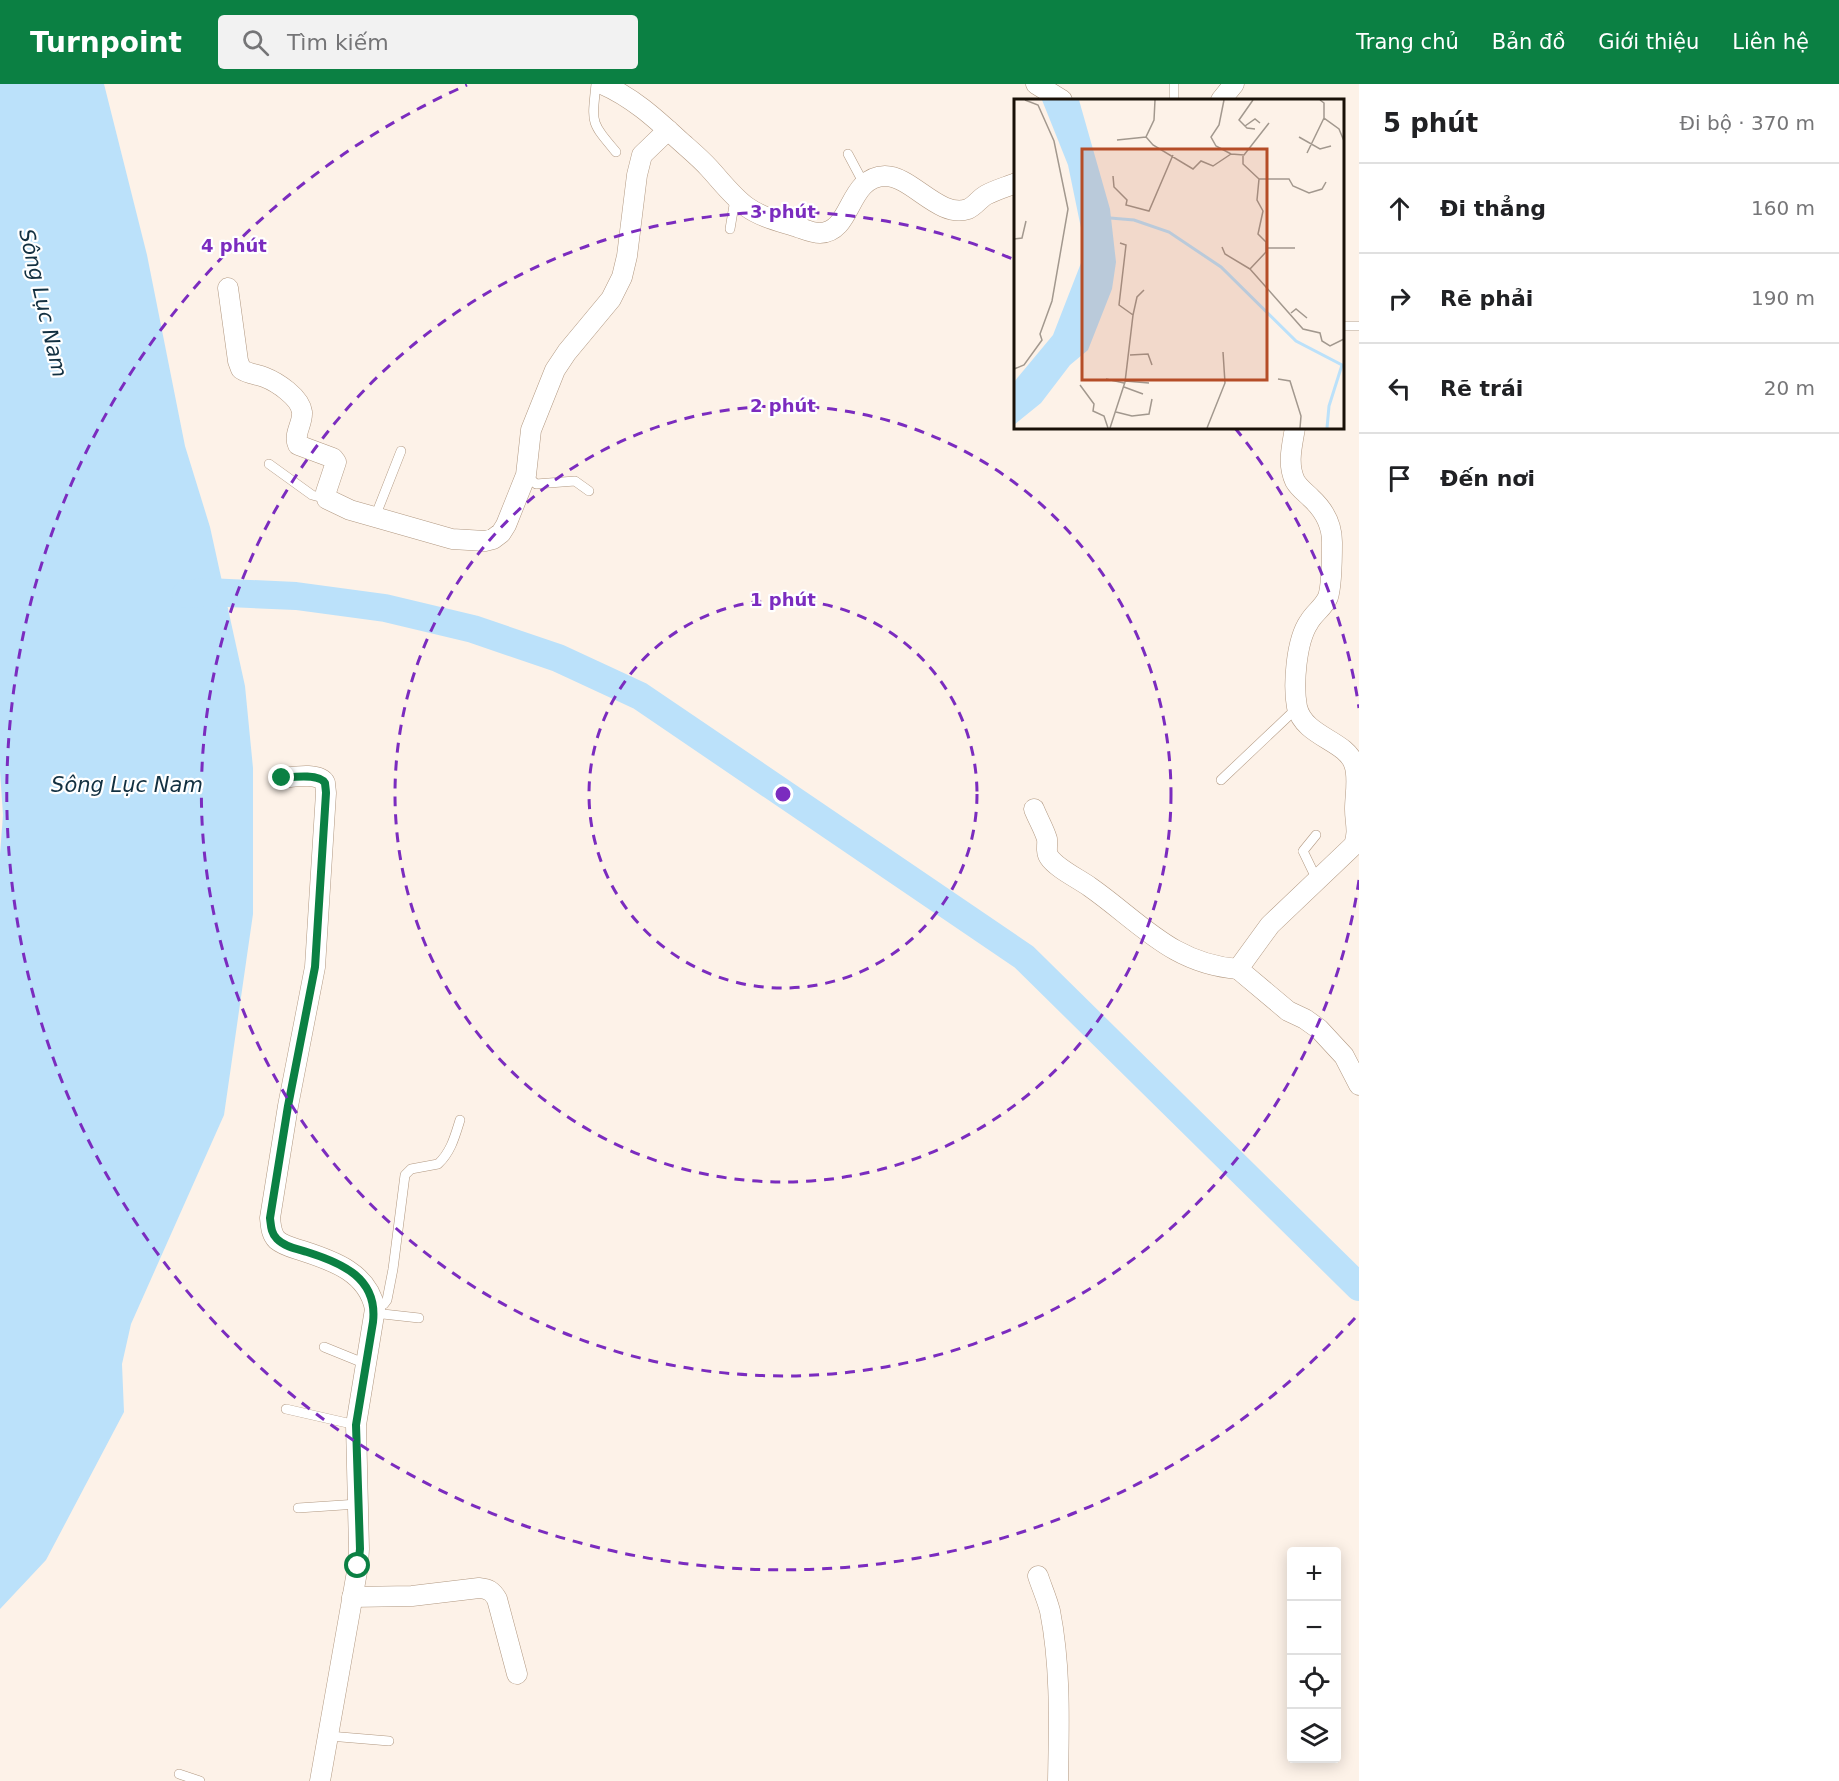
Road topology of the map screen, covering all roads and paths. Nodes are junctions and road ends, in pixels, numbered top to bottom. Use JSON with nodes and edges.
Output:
{"nodes":[{"id":1,"x":596,"y":84,"type":"edge"},
{"id":2,"x":602,"y":84,"type":"edge"},
{"id":3,"x":1036,"y":84,"type":"edge"},
{"id":4,"x":1233,"y":84,"type":"edge"},
{"id":5,"x":1060,"y":99,"type":"edge"},
{"id":6,"x":1222,"y":99,"type":"edge"},
{"id":7,"x":668,"y":130,"type":"junction"},
{"id":8,"x":616,"y":152,"type":"dead end"},
{"id":9,"x":848,"y":154,"type":"dead end"},
{"id":10,"x":864,"y":184,"type":"junction"},
{"id":11,"x":1014,"y":184,"type":"edge"},
{"id":12,"x":736,"y":197,"type":"junction"},
{"id":13,"x":730,"y":229,"type":"dead end"},
{"id":14,"x":228,"y":288,"type":"dead end"},
{"id":15,"x":1295,"y":429,"type":"edge"},
{"id":16,"x":401,"y":451,"type":"dead end"},
{"id":17,"x":269,"y":464,"type":"dead end"},
{"id":18,"x":526,"y":475,"type":"junction"},
{"id":19,"x":589,"y":491,"type":"dead end"},
{"id":20,"x":327,"y":499,"type":"junction"},
{"id":21,"x":375,"y":517,"type":"junction"},
{"id":22,"x":1297,"y":708,"type":"junction"},
{"id":23,"x":282,"y":778,"type":"dead end"},
{"id":24,"x":1221,"y":780,"type":"dead end"},
{"id":25,"x":1034,"y":809,"type":"dead end"},
{"id":26,"x":1357,"y":812,"type":"edge"},
{"id":27,"x":1316,"y":835,"type":"dead end"},
{"id":28,"x":1317,"y":880,"type":"junction"},
{"id":29,"x":1238,"y":969,"type":"junction"},
{"id":30,"x":1359,"y":1085,"type":"edge"},
{"id":31,"x":460,"y":1120,"type":"dead end"},
{"id":32,"x":375,"y":1311,"type":"junction"},
{"id":33,"x":419,"y":1318,"type":"dead end"},
{"id":34,"x":324,"y":1347,"type":"dead end"},
{"id":35,"x":366,"y":1364,"type":"junction"},
{"id":36,"x":286,"y":1409,"type":"dead end"},
{"id":37,"x":356,"y":1425,"type":"junction"},
{"id":38,"x":358,"y":1504,"type":"junction"},
{"id":39,"x":298,"y":1508,"type":"dead end"},
{"id":40,"x":1038,"y":1576,"type":"dead end"},
{"id":41,"x":352,"y":1597,"type":"junction"},
{"id":42,"x":517,"y":1674,"type":"dead end"},
{"id":43,"x":328,"y":1736,"type":"junction"},
{"id":44,"x":389,"y":1741,"type":"dead end"},
{"id":45,"x":179,"y":1774,"type":"dead end"},
{"id":46,"x":200,"y":1781,"type":"edge"},
{"id":47,"x":320,"y":1781,"type":"edge"},
{"id":48,"x":1058,"y":1781,"type":"edge"}],
"edges":[{"from":1,"to":8,"type":"lane"},
{"from":2,"to":7,"type":"street"},
{"from":3,"to":5,"type":"street"},
{"from":4,"to":6,"type":"street"},
{"from":7,"to":12,"type":"street"},
{"from":7,"to":18,"type":"street"},
{"from":9,"to":10,"type":"lane"},
{"from":10,"to":11,"type":"street"},
{"from":10,"to":12,"type":"street"},
{"from":12,"to":13,"type":"lane"},
{"from":14,"to":20,"type":"street"},
{"from":15,"to":22,"type":"street"},
{"from":16,"to":21,"type":"lane"},
{"from":17,"to":20,"type":"lane"},
{"from":18,"to":19,"type":"lane"},
{"from":18,"to":21,"type":"street"},
{"from":20,"to":21,"type":"street"},
{"from":22,"to":24,"type":"lane"},
{"from":22,"to":26,"type":"street"},
{"from":23,"to":32,"type":"street"},
{"from":25,"to":29,"type":"street"},
{"from":26,"to":28,"type":"street"},
{"from":27,"to":28,"type":"lane"},
{"from":28,"to":29,"type":"street"},
{"from":29,"to":30,"type":"street"},
{"from":31,"to":32,"type":"lane"},
{"from":32,"to":33,"type":"lane"},
{"from":32,"to":35,"type":"street"},
{"from":34,"to":35,"type":"lane"},
{"from":35,"to":37,"type":"street"},
{"from":36,"to":37,"type":"lane"},
{"from":37,"to":38,"type":"street"},
{"from":38,"to":39,"type":"lane"},
{"from":38,"to":41,"type":"street"},
{"from":40,"to":48,"type":"street"},
{"from":41,"to":42,"type":"street"},
{"from":41,"to":43,"type":"street"},
{"from":43,"to":44,"type":"lane"},
{"from":43,"to":47,"type":"street"},
{"from":45,"to":46,"type":"lane"}]}
